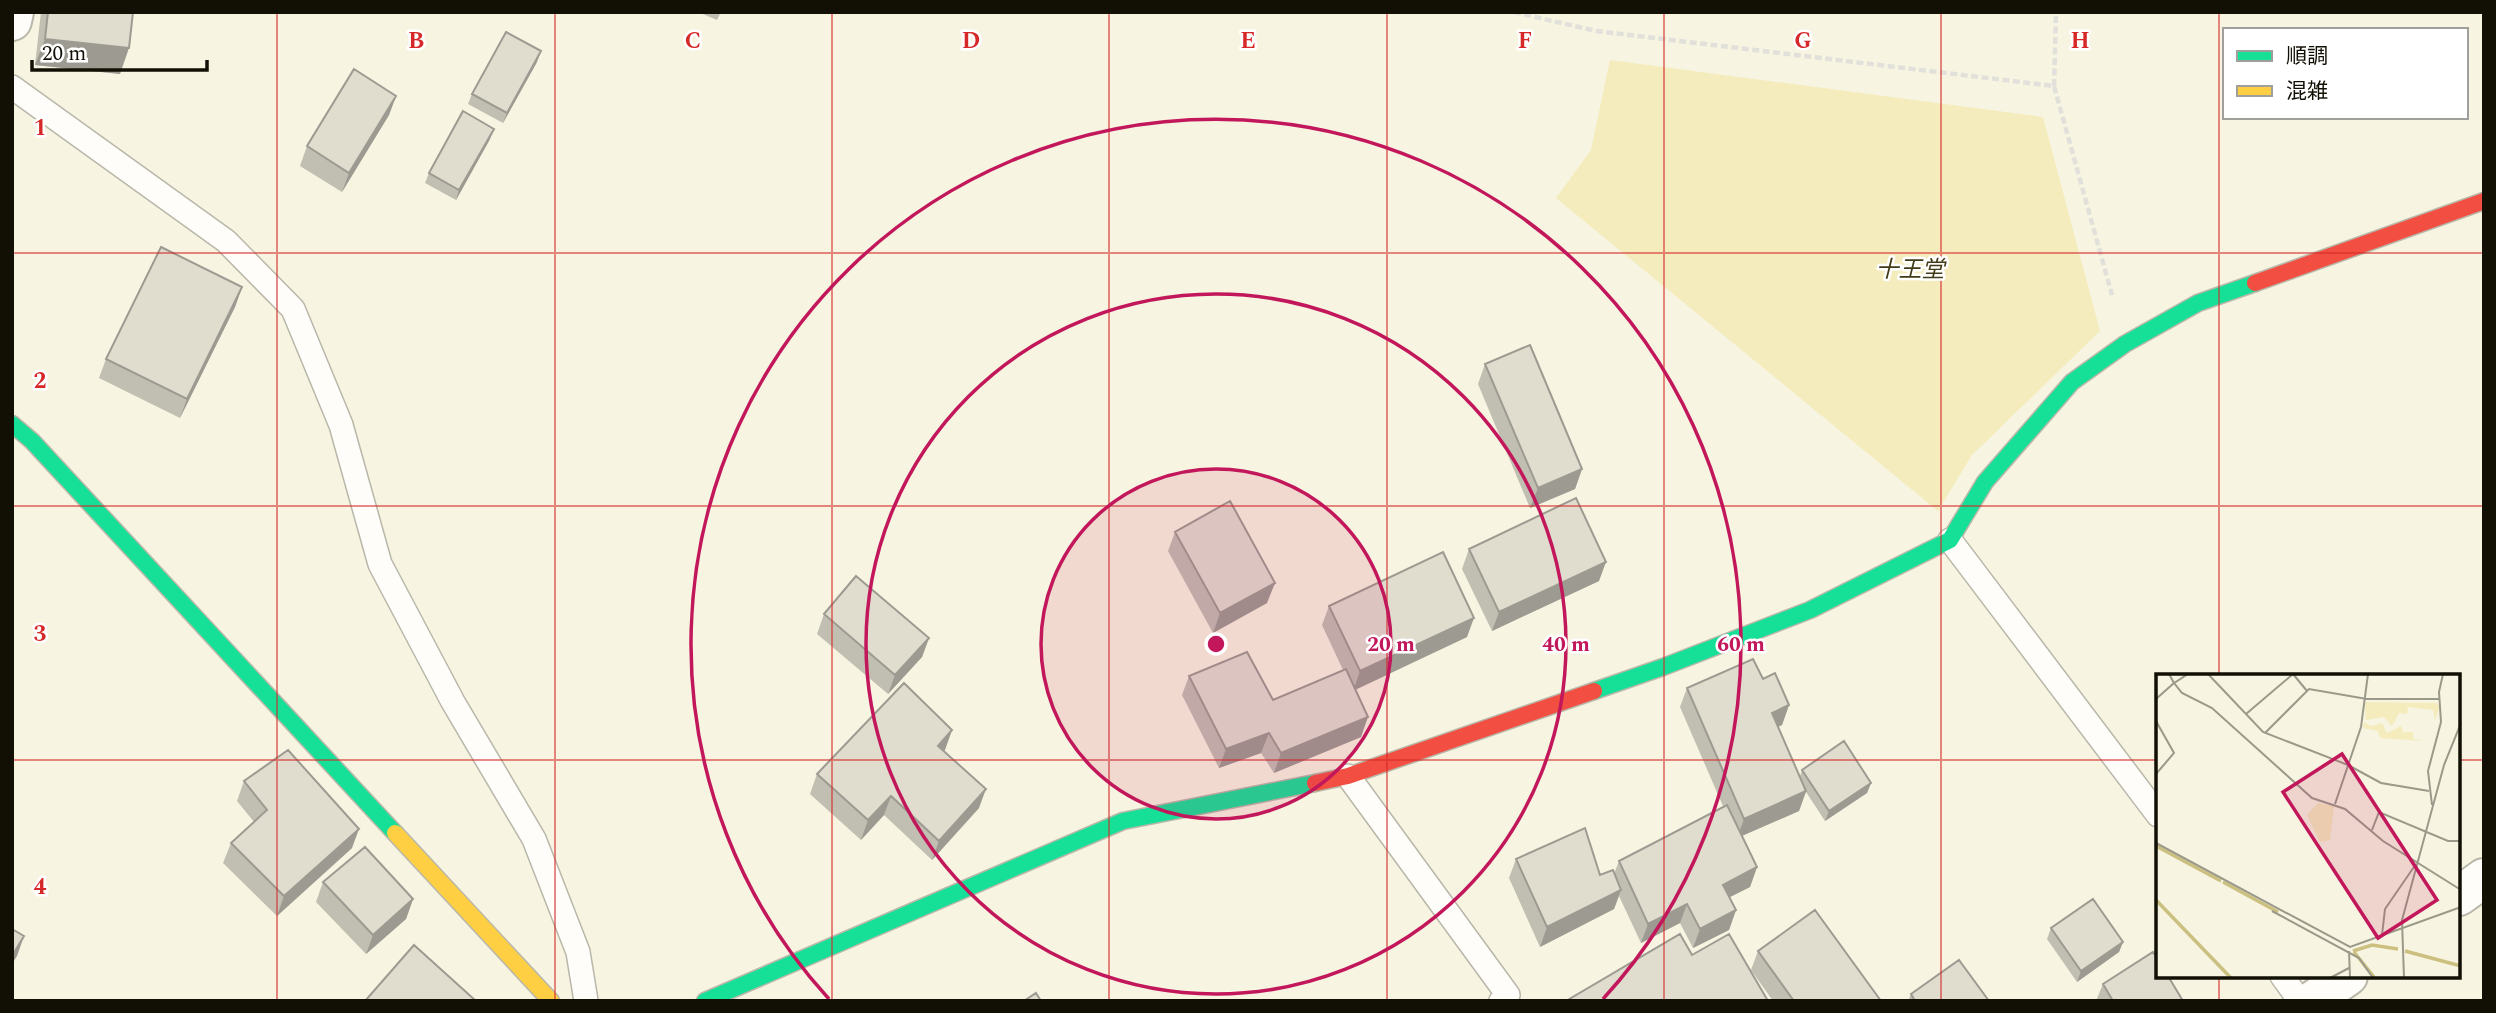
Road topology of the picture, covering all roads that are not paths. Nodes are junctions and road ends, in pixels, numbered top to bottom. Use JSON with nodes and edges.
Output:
{"nodes":[{"id":1,"x":14,"y":12,"type":"edge"},
{"id":2,"x":12,"y":21,"type":"edge"},
{"id":3,"x":12,"y":87,"type":"edge"},
{"id":4,"x":2484,"y":201,"type":"edge"},
{"id":5,"x":12,"y":424,"type":"edge"},
{"id":6,"x":1951,"y":540,"type":"junction"},
{"id":7,"x":1348,"y":776,"type":"junction"},
{"id":8,"x":2156,"y":812,"type":"edge"},
{"id":9,"x":2484,"y":878,"type":"edge"},
{"id":10,"x":2461,"y":895,"type":"edge"},
{"id":11,"x":2283,"y":978,"type":"edge"},
{"id":12,"x":2345,"y":978,"type":"edge"},
{"id":13,"x":551,"y":1001,"type":"edge"},
{"id":14,"x":586,"y":1001,"type":"edge"},
{"id":15,"x":705,"y":1001,"type":"edge"},
{"id":16,"x":1501,"y":1001,"type":"edge"},
{"id":17,"x":2300,"y":1001,"type":"edge"},
{"id":18,"x":2312,"y":1001,"type":"edge"}],
"edges":[{"from":1,"to":2,"type":"street"},
{"from":3,"to":14,"type":"lane"},
{"from":4,"to":6,"type":"street"},
{"from":5,"to":13,"type":"street"},
{"from":6,"to":7,"type":"street"},
{"from":6,"to":8,"type":"lane"},
{"from":7,"to":15,"type":"street"},
{"from":7,"to":16,"type":"lane"},
{"from":9,"to":10,"type":"street"},
{"from":11,"to":17,"type":"lane"},
{"from":12,"to":18,"type":"street"}]}
